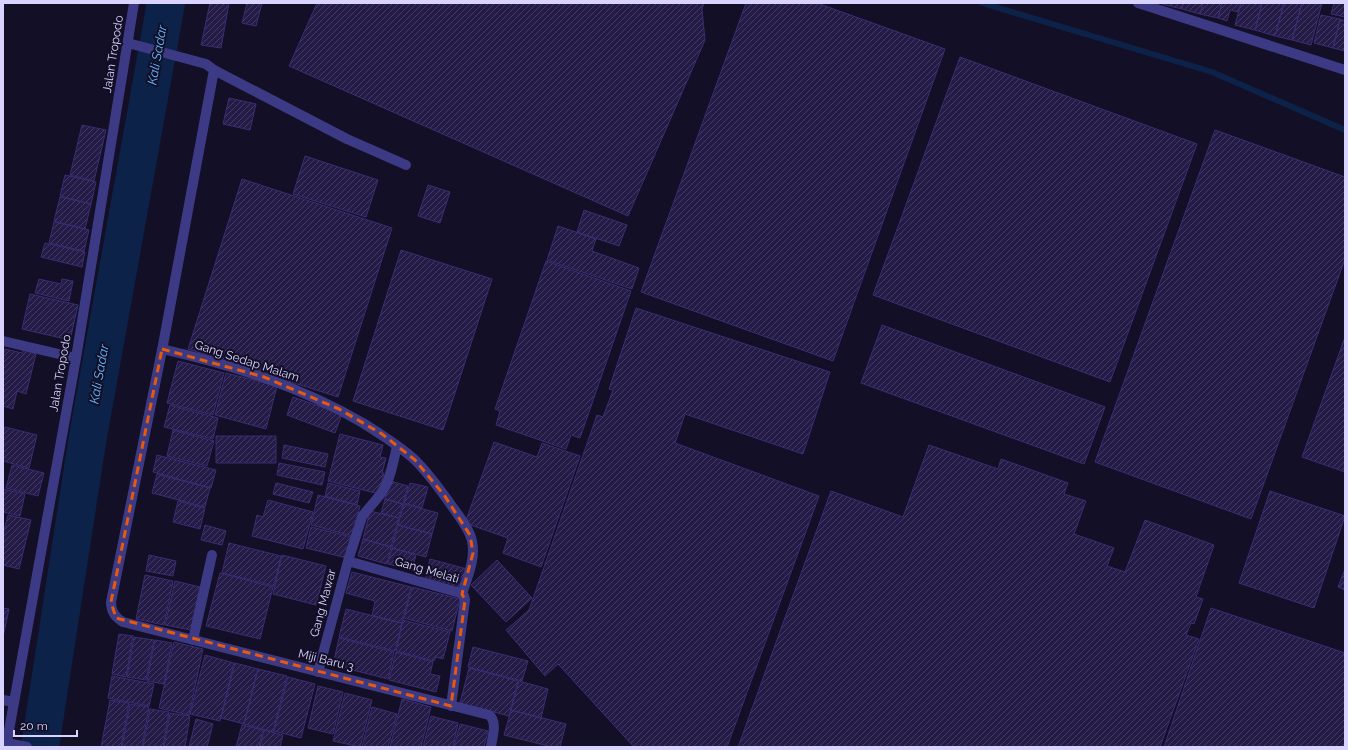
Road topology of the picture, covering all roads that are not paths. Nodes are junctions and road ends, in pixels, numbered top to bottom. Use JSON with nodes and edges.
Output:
{"nodes":[{"id":1,"x":134,"y":3,"type":"edge"},
{"id":2,"x":1138,"y":3,"type":"edge"},
{"id":3,"x":128,"y":43,"type":"junction"},
{"id":4,"x":210,"y":67,"type":"junction"},
{"id":5,"x":1345,"y":70,"type":"edge"},
{"id":6,"x":406,"y":165,"type":"dead end"},
{"id":7,"x":3,"y":341,"type":"edge"},
{"id":8,"x":162,"y":349,"type":"junction"},
{"id":9,"x":76,"y":358,"type":"junction"},
{"id":10,"x":397,"y":446,"type":"junction"},
{"id":11,"x":212,"y":555,"type":"dead end"},
{"id":12,"x":348,"y":563,"type":"junction"},
{"id":13,"x":462,"y":594,"type":"junction"},
{"id":14,"x":193,"y":640,"type":"junction"},
{"id":15,"x":318,"y":672,"type":"junction"},
{"id":16,"x":3,"y":700,"type":"edge"},
{"id":17,"x":14,"y":702,"type":"junction"},
{"id":18,"x":451,"y":706,"type":"junction"},
{"id":19,"x":7,"y":745,"type":"edge"},
{"id":20,"x":27,"y":747,"type":"edge"},
{"id":21,"x":491,"y":747,"type":"edge"}],
"edges":[{"from":1,"to":3,"type":"street","name":"Jalan Tropodo"},
{"from":2,"to":5,"type":"street"},
{"from":3,"to":4,"type":"street"},
{"from":3,"to":9,"type":"street","name":"Jalan Tropodo"},
{"from":4,"to":6,"type":"street"},
{"from":4,"to":8,"type":"street"},
{"from":7,"to":9,"type":"street"},
{"from":8,"to":10,"type":"street","name":"Gang Sedap Malam"},
{"from":8,"to":14,"type":"street","name":"Miji Baru 3"},
{"from":9,"to":17,"type":"street","name":"Jalan Tropodo"},
{"from":10,"to":12,"type":"street","name":"Gang Mawar"},
{"from":10,"to":13,"type":"street","name":"Gang Sedap Malam"},
{"from":11,"to":14,"type":"street"},
{"from":12,"to":13,"type":"street","name":"Gang Melati"},
{"from":12,"to":15,"type":"street","name":"Gang Mawar"},
{"from":13,"to":18,"type":"street","name":"Gang Melati"},
{"from":14,"to":15,"type":"street","name":"Miji Baru 3"},
{"from":15,"to":18,"type":"street","name":"Miji Baru 3"},
{"from":16,"to":17,"type":"street"},
{"from":17,"to":19,"type":"street","name":"Jalan Tropodo"},
{"from":18,"to":21,"type":"street","name":"Miji Baru 3"},
{"from":19,"to":20,"type":"street"}]}
